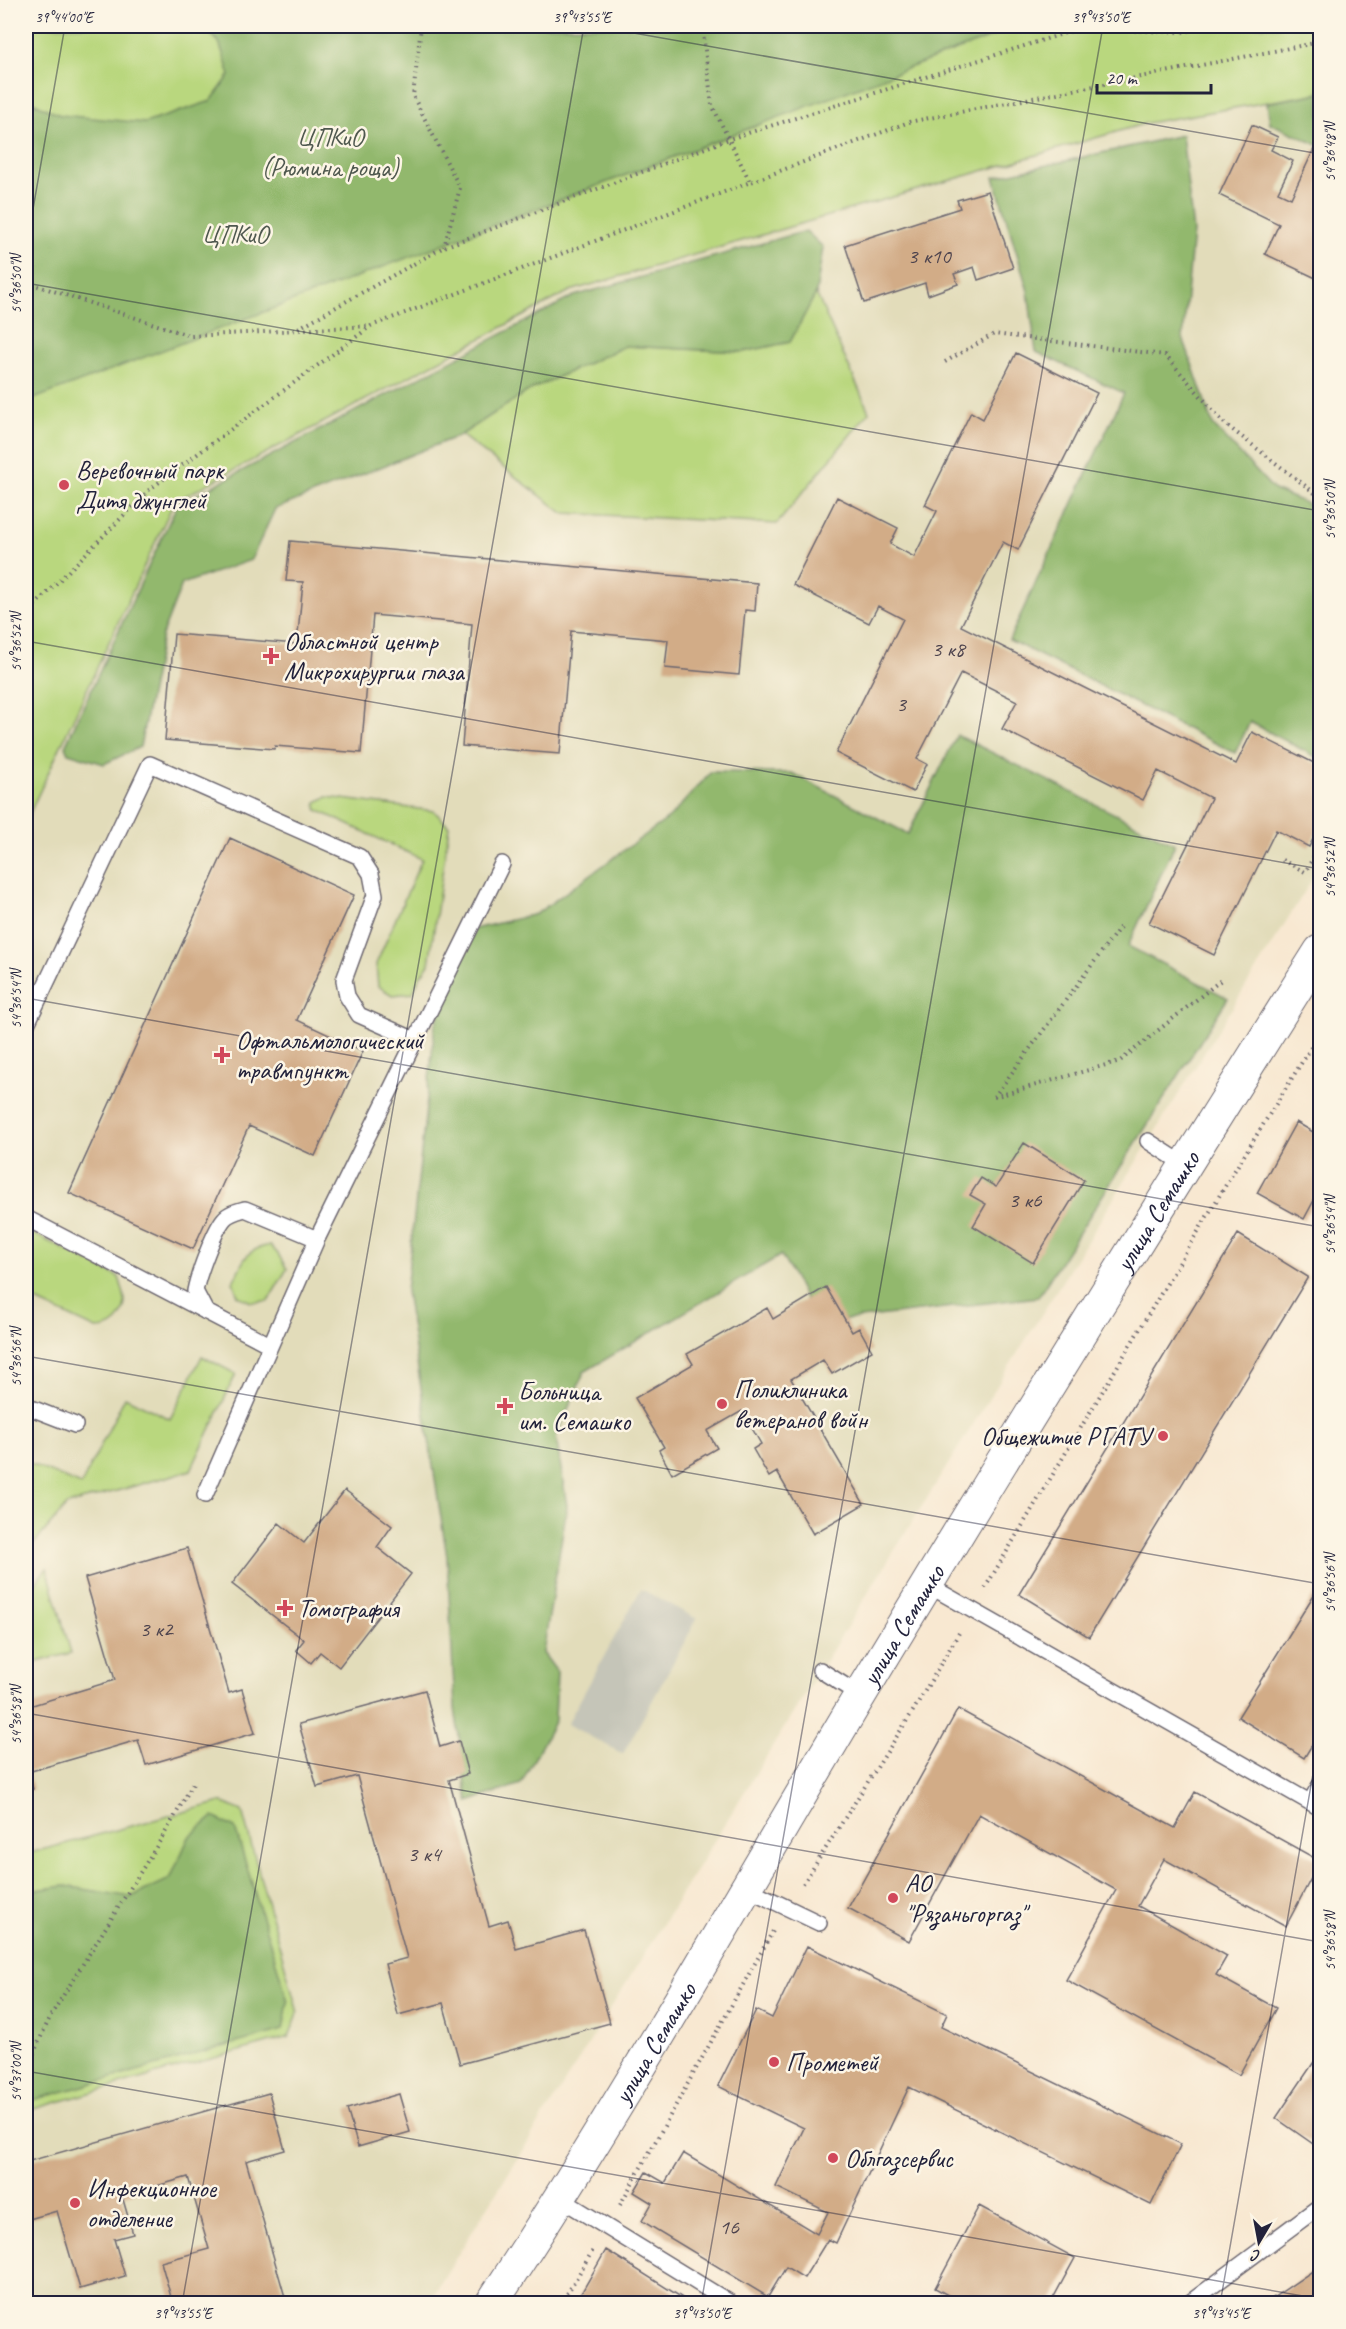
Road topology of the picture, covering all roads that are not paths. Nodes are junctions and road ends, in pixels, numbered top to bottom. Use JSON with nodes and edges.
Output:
{"nodes":[{"id":1,"x":502,"y":864,"type":"dead end"},
{"id":2,"x":1320,"y":951,"type":"edge"},
{"id":3,"x":26,"y":1026,"type":"edge"},
{"id":4,"x":415,"y":1040,"type":"junction"},
{"id":5,"x":1148,"y":1142,"type":"dead end"},
{"id":6,"x":1185,"y":1165,"type":"junction"},
{"id":7,"x":26,"y":1218,"type":"edge"},
{"id":8,"x":316,"y":1239,"type":"junction"},
{"id":9,"x":206,"y":1312,"type":"junction"},
{"id":10,"x":270,"y":1345,"type":"junction"},
{"id":11,"x":26,"y":1406,"type":"edge"},
{"id":12,"x":75,"y":1425,"type":"dead end"},
{"id":13,"x":205,"y":1495,"type":"dead end"},
{"id":14,"x":928,"y":1585,"type":"junction"},
{"id":15,"x":820,"y":1670,"type":"dead end"},
{"id":16,"x":861,"y":1695,"type":"junction"},
{"id":17,"x":1320,"y":1785,"type":"edge"},
{"id":18,"x":1315,"y":1805,"type":"edge"},
{"id":19,"x":746,"y":1888,"type":"junction"},
{"id":20,"x":819,"y":1923,"type":"dead end"},
{"id":21,"x":561,"y":2199,"type":"junction"},
{"id":22,"x":1320,"y":2206,"type":"edge"},
{"id":23,"x":491,"y":2304,"type":"edge"},
{"id":24,"x":732,"y":2304,"type":"edge"},
{"id":25,"x":1188,"y":2304,"type":"edge"}],
"edges":[{"from":1,"to":4,"type":"lane"},
{"from":2,"to":6,"type":"street","name":"улица Семашко"},
{"from":3,"to":4,"type":"lane"},
{"from":4,"to":8,"type":"lane"},
{"from":5,"to":6,"type":"lane"},
{"from":6,"to":14,"type":"street","name":"улица Семашко"},
{"from":7,"to":9,"type":"lane"},
{"from":8,"to":9,"type":"lane"},
{"from":8,"to":10,"type":"lane"},
{"from":9,"to":10,"type":"lane"},
{"from":10,"to":13,"type":"lane"},
{"from":11,"to":12,"type":"lane"},
{"from":14,"to":16,"type":"street","name":"улица Семашко"},
{"from":14,"to":18,"type":"lane"},
{"from":15,"to":16,"type":"lane"},
{"from":16,"to":19,"type":"street","name":"улица Семашко"},
{"from":17,"to":18,"type":"lane"},
{"from":19,"to":20,"type":"lane"},
{"from":19,"to":21,"type":"street","name":"улица Семашко"},
{"from":21,"to":23,"type":"street","name":"улица Семашко"},
{"from":21,"to":24,"type":"lane"},
{"from":22,"to":25,"type":"lane"}]}
